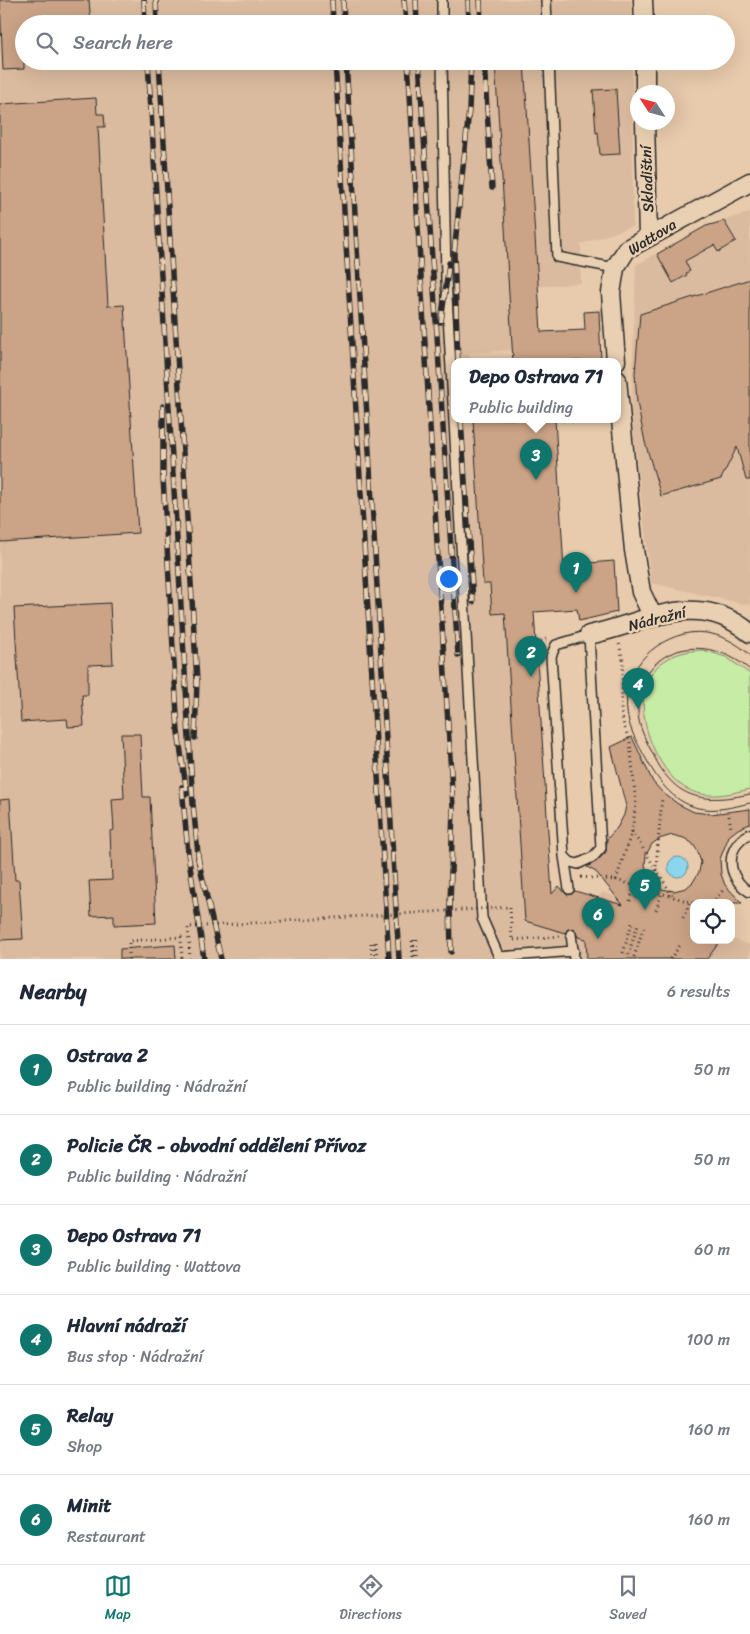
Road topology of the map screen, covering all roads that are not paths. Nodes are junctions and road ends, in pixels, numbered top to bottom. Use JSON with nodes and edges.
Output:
{"nodes":[{"id":1,"x":442,"y":0,"type":"edge"},
{"id":2,"x":546,"y":0,"type":"edge"},
{"id":3,"x":643,"y":0,"type":"edge"},
{"id":4,"x":442,"y":15,"type":"edge"},
{"id":5,"x":547,"y":15,"type":"edge"},
{"id":6,"x":644,"y":15,"type":"edge"},
{"id":7,"x":442,"y":70,"type":"edge"},
{"id":8,"x":549,"y":70,"type":"edge"},
{"id":9,"x":645,"y":70,"type":"edge"},
{"id":10,"x":644,"y":85,"type":"edge"},
{"id":11,"x":645,"y":130,"type":"edge"},
{"id":12,"x":750,"y":182,"type":"edge"},
{"id":13,"x":648,"y":236,"type":"junction"},
{"id":14,"x":615,"y":268,"type":"junction"},
{"id":15,"x":616,"y":358,"type":"edge"},
{"id":16,"x":451,"y":360,"type":"edge"},
{"id":17,"x":621,"y":420,"type":"edge"},
{"id":18,"x":454,"y":423,"type":"edge"},
{"id":19,"x":653,"y":617,"type":"junction"},
{"id":20,"x":750,"y":633,"type":"edge"},
{"id":21,"x":589,"y":635,"type":"junction"},
{"id":22,"x":750,"y":834,"type":"edge"},
{"id":23,"x":564,"y":856,"type":"junction"},
{"id":24,"x":569,"y":889,"type":"dead end"},
{"id":25,"x":750,"y":892,"type":"edge"},
{"id":26,"x":571,"y":934,"type":"dead end"},
{"id":27,"x":574,"y":955,"type":"edge"}],
"edges":[{"from":1,"to":4,"type":"lane"},
{"from":2,"to":5,"type":"lane"},
{"from":3,"to":6,"type":"street"},
{"from":7,"to":16,"type":"lane"},
{"from":8,"to":14,"type":"lane"},
{"from":9,"to":10,"type":"street"},
{"from":11,"to":13,"type":"street","name":"Skladištní"},
{"from":12,"to":13,"type":"street","name":"Wattova"},
{"from":13,"to":14,"type":"street","name":"Wattova"},
{"from":14,"to":15,"type":"street","name":"Wattova"},
{"from":17,"to":19,"type":"street"},
{"from":18,"to":27,"type":"lane"},
{"from":19,"to":20,"type":"street","name":"Nádražní"},
{"from":19,"to":21,"type":"street","name":"Nádražní"},
{"from":21,"to":23,"type":"lane"},
{"from":21,"to":23,"type":"lane"},
{"from":22,"to":25,"type":"lane"},
{"from":23,"to":24,"type":"lane"},
{"from":26,"to":27,"type":"lane"}]}
